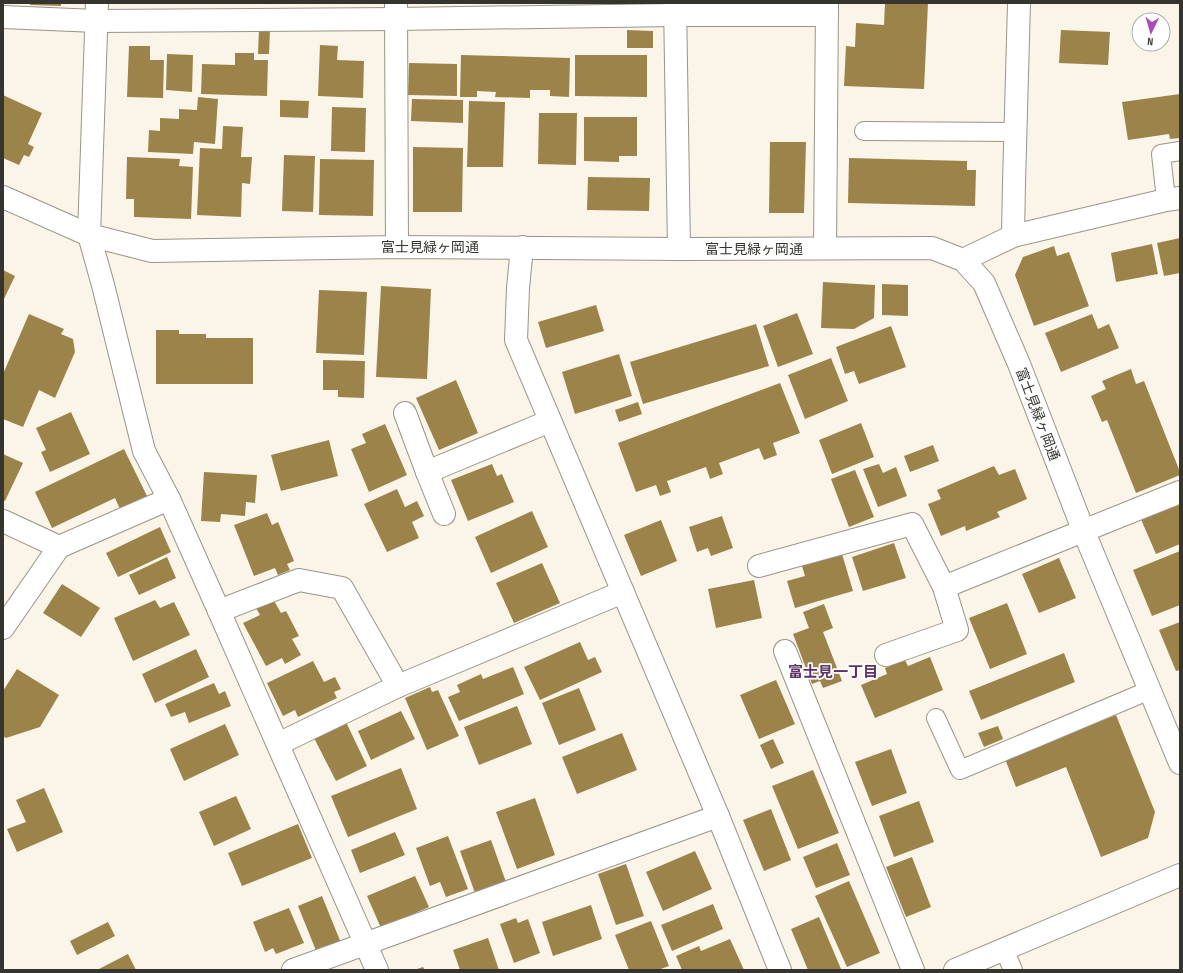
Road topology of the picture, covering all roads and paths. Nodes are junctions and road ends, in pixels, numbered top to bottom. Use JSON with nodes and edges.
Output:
{"nodes":[{"id":1,"x":1019,"y":3,"type":"edge"},
{"id":2,"x":675,"y":9,"type":"edge"},
{"id":3,"x":827,"y":9,"type":"edge"},
{"id":4,"x":396,"y":11,"type":"edge"},
{"id":5,"x":97,"y":12,"type":"edge"},
{"id":6,"x":3,"y":17,"type":"edge"},
{"id":7,"x":864,"y":131,"type":"dead end"},
{"id":8,"x":1015,"y":132,"type":"junction"},
{"id":9,"x":1180,"y":151,"type":"edge"},
{"id":10,"x":3,"y":197,"type":"edge"},
{"id":11,"x":1173,"y":199,"type":"edge"},
{"id":12,"x":89,"y":235,"type":"junction"},
{"id":13,"x":1014,"y":236,"type":"junction"},
{"id":14,"x":397,"y":246,"type":"junction"},
{"id":15,"x":522,"y":247,"type":"junction"},
{"id":16,"x":825,"y":248,"type":"junction"},
{"id":17,"x":679,"y":249,"type":"junction"},
{"id":18,"x":964,"y":260,"type":"junction"},
{"id":19,"x":405,"y":413,"type":"dead end"},
{"id":20,"x":550,"y":421,"type":"junction"},
{"id":21,"x":428,"y":472,"type":"junction"},
{"id":22,"x":1180,"y":492,"type":"edge"},
{"id":23,"x":169,"y":499,"type":"junction"},
{"id":24,"x":444,"y":514,"type":"dead end"},
{"id":25,"x":3,"y":521,"type":"edge"},
{"id":26,"x":1084,"y":532,"type":"junction"},
{"id":27,"x":60,"y":547,"type":"junction"},
{"id":28,"x":760,"y":566,"type":"dead end"},
{"id":29,"x":944,"y":587,"type":"junction"},
{"id":30,"x":623,"y":592,"type":"junction"},
{"id":31,"x":219,"y":610,"type":"junction"},
{"id":32,"x":3,"y":628,"type":"edge"},
{"id":33,"x":785,"y":651,"type":"dead end"},
{"id":34,"x":886,"y":655,"type":"dead end"},
{"id":35,"x":398,"y":686,"type":"junction"},
{"id":36,"x":1150,"y":690,"type":"junction"},
{"id":37,"x":936,"y":718,"type":"dead end"},
{"id":38,"x":278,"y":744,"type":"junction"},
{"id":39,"x":1180,"y":763,"type":"edge"},
{"id":40,"x":718,"y":816,"type":"junction"},
{"id":41,"x":1180,"y":875,"type":"edge"},
{"id":42,"x":366,"y":944,"type":"junction"},
{"id":43,"x":1004,"y":949,"type":"junction"},
{"id":44,"x":293,"y":970,"type":"edge"},
{"id":45,"x":376,"y":970,"type":"edge"},
{"id":46,"x":780,"y":970,"type":"edge"},
{"id":47,"x":913,"y":970,"type":"edge"},
{"id":48,"x":955,"y":970,"type":"edge"},
{"id":49,"x":1013,"y":970,"type":"edge"}],
"edges":[{"from":1,"to":8,"type":"street"},
{"from":2,"to":3,"type":"street"},
{"from":2,"to":4,"type":"street"},
{"from":2,"to":17,"type":"street"},
{"from":3,"to":16,"type":"street"},
{"from":4,"to":5,"type":"street"},
{"from":4,"to":14,"type":"street"},
{"from":5,"to":6,"type":"street"},
{"from":5,"to":12,"type":"street"},
{"from":7,"to":8,"type":"lane"},
{"from":8,"to":13,"type":"street"},
{"from":9,"to":11,"type":"lane"},
{"from":10,"to":12,"type":"street","name":"富士見緑ヶ岡通"},
{"from":11,"to":13,"type":"street"},
{"from":12,"to":14,"type":"street","name":"富士見緑ヶ岡通"},
{"from":12,"to":23,"type":"street"},
{"from":13,"to":18,"type":"street"},
{"from":14,"to":15,"type":"street","name":"富士見緑ヶ岡通"},
{"from":15,"to":17,"type":"street","name":"富士見緑ヶ岡通"},
{"from":15,"to":20,"type":"street"},
{"from":16,"to":17,"type":"street","name":"富士見緑ヶ岡通"},
{"from":16,"to":18,"type":"street","name":"富士見緑ヶ岡通"},
{"from":18,"to":26,"type":"street","name":"富士見緑ヶ岡通"},
{"from":19,"to":21,"type":"street"},
{"from":20,"to":21,"type":"street"},
{"from":20,"to":30,"type":"street"},
{"from":21,"to":24,"type":"street"},
{"from":22,"to":26,"type":"street"},
{"from":23,"to":27,"type":"street"},
{"from":23,"to":31,"type":"street"},
{"from":25,"to":27,"type":"street"},
{"from":26,"to":29,"type":"street"},
{"from":26,"to":36,"type":"street","name":"富士見緑ヶ岡通"},
{"from":27,"to":32,"type":"street"},
{"from":28,"to":29,"type":"street"},
{"from":29,"to":34,"type":"street"},
{"from":30,"to":35,"type":"street"},
{"from":30,"to":40,"type":"street"},
{"from":31,"to":35,"type":"street"},
{"from":31,"to":38,"type":"street"},
{"from":33,"to":47,"type":"street"},
{"from":35,"to":38,"type":"street"},
{"from":36,"to":37,"type":"lane"},
{"from":36,"to":39,"type":"street","name":"富士見緑ヶ岡通"},
{"from":38,"to":42,"type":"street"},
{"from":40,"to":42,"type":"street"},
{"from":40,"to":46,"type":"street"},
{"from":41,"to":43,"type":"street"},
{"from":42,"to":44,"type":"street"},
{"from":42,"to":45,"type":"street"},
{"from":43,"to":48,"type":"street"},
{"from":43,"to":49,"type":"lane"}]}
